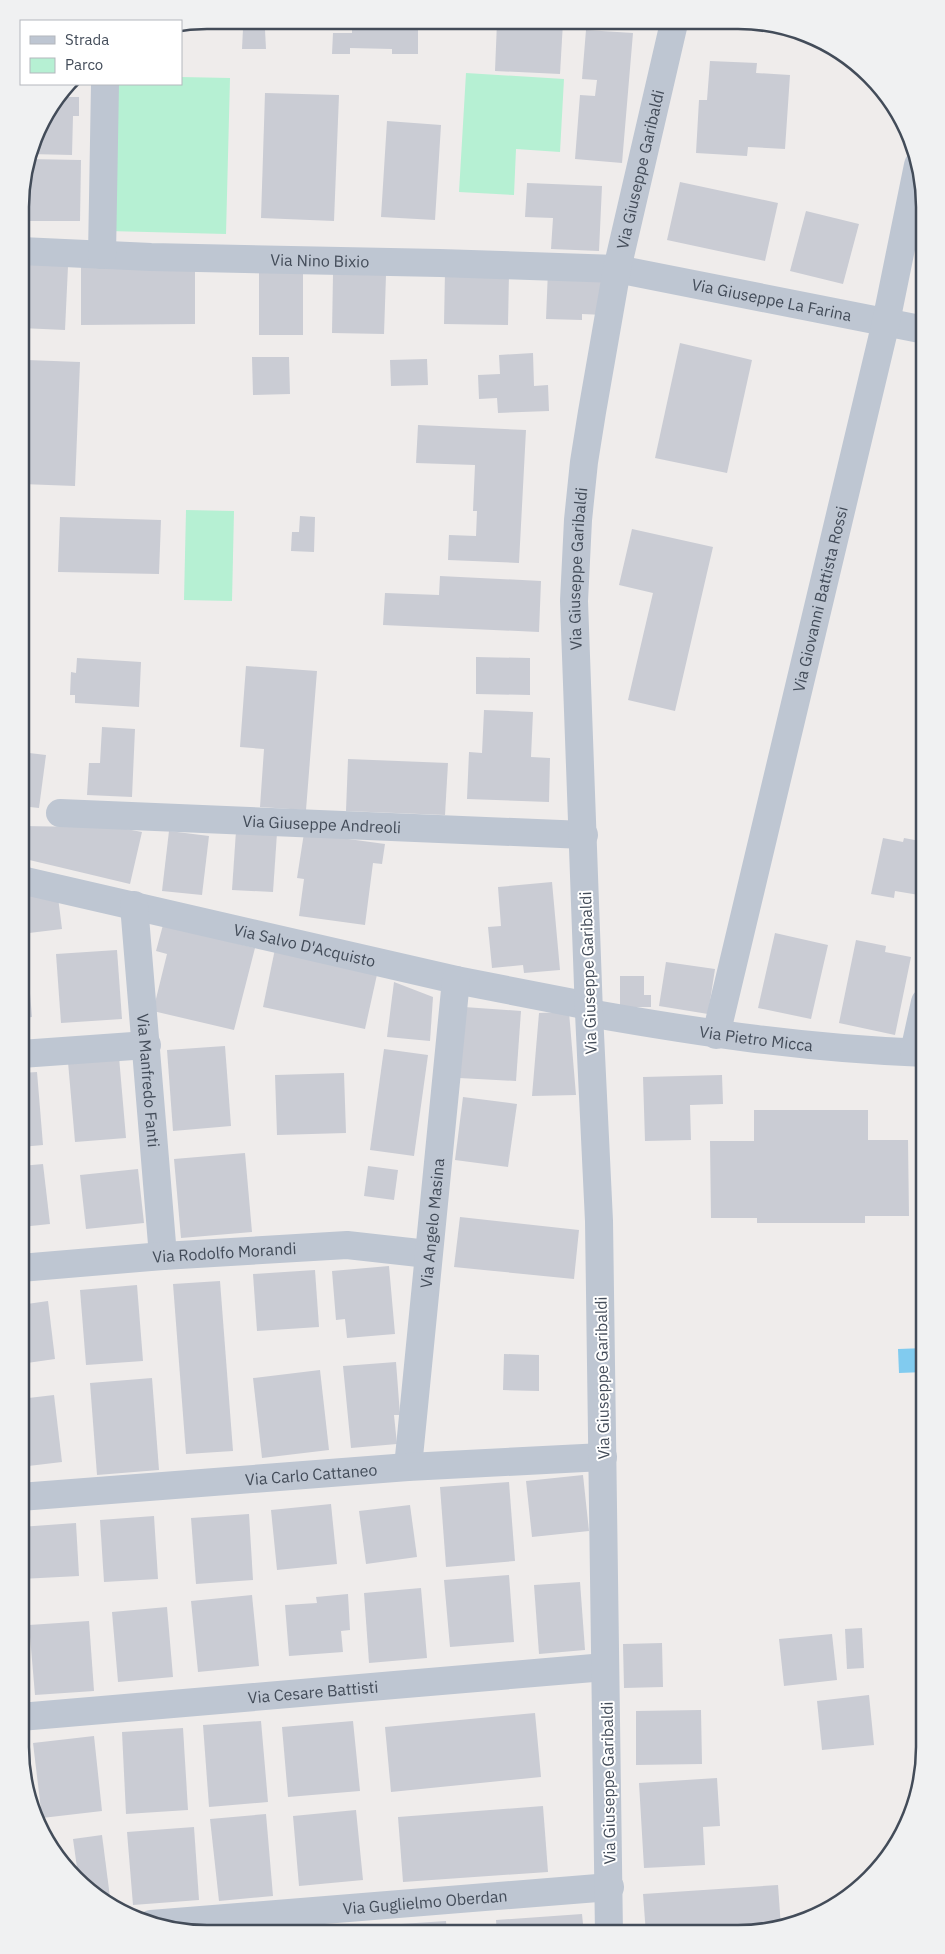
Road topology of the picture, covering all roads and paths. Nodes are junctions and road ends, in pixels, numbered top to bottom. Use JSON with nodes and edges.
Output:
{"nodes":[{"id":1,"x":673,"y":29,"type":"edge"},
{"id":2,"x":105,"y":85,"type":"edge"},
{"id":3,"x":915,"y":181,"type":"edge"},
{"id":4,"x":29,"y":252,"type":"edge"},
{"id":5,"x":102,"y":255,"type":"junction"},
{"id":6,"x":617,"y":269,"type":"junction"},
{"id":7,"x":886,"y":322,"type":"junction"},
{"id":8,"x":916,"y":328,"type":"edge"},
{"id":9,"x":60,"y":813,"type":"dead end"},
{"id":10,"x":584,"y":835,"type":"junction"},
{"id":11,"x":29,"y":882,"type":"edge"},
{"id":12,"x":134,"y":905,"type":"junction"},
{"id":13,"x":456,"y":980,"type":"junction"},
{"id":14,"x":589,"y":1009,"type":"junction"},
{"id":15,"x":716,"y":1035,"type":"junction"},
{"id":16,"x":147,"y":1045,"type":"junction"},
{"id":17,"x":29,"y":1053,"type":"edge"},
{"id":18,"x":916,"y":1053,"type":"edge"},
{"id":19,"x":428,"y":1254,"type":"junction"},
{"id":20,"x":163,"y":1256,"type":"junction"},
{"id":21,"x":29,"y":1267,"type":"edge"},
{"id":22,"x":603,"y":1457,"type":"junction"},
{"id":23,"x":408,"y":1467,"type":"junction"},
{"id":24,"x":29,"y":1496,"type":"edge"},
{"id":25,"x":605,"y":1668,"type":"junction"},
{"id":26,"x":29,"y":1716,"type":"edge"},
{"id":27,"x":610,"y":1887,"type":"junction"},
{"id":28,"x":173,"y":1922,"type":"edge"},
{"id":29,"x":609,"y":1925,"type":"edge"}],
"edges":[{"from":1,"to":6,"type":"street","name":"Via Giuseppe Garibaldi"},
{"from":2,"to":5,"type":"street"},
{"from":3,"to":7,"type":"street","name":"Via Giovanni Battista Rossi"},
{"from":4,"to":5,"type":"street","name":"Via Nino Bixio"},
{"from":5,"to":6,"type":"street","name":"Via Nino Bixio"},
{"from":6,"to":7,"type":"street","name":"Via Giuseppe La Farina"},
{"from":6,"to":10,"type":"street","name":"Via Giuseppe Garibaldi"},
{"from":7,"to":8,"type":"street","name":"Via Giuseppe La Farina"},
{"from":7,"to":15,"type":"street","name":"Via Giovanni Battista Rossi"},
{"from":9,"to":10,"type":"street","name":"Via Giuseppe Andreoli"},
{"from":10,"to":14,"type":"street","name":"Via Giuseppe Garibaldi"},
{"from":11,"to":12,"type":"street","name":"Via Salvo D'Acquisto"},
{"from":12,"to":13,"type":"street","name":"Via Salvo D'Acquisto"},
{"from":12,"to":16,"type":"street","name":"Via Manfredo Fanti"},
{"from":13,"to":14,"type":"street","name":"Via Salvo D'Acquisto"},
{"from":13,"to":19,"type":"street","name":"Via Angelo Masina"},
{"from":14,"to":15,"type":"street","name":"Via Pietro Micca"},
{"from":14,"to":22,"type":"street","name":"Via Giuseppe Garibaldi"},
{"from":15,"to":18,"type":"street","name":"Via Pietro Micca"},
{"from":16,"to":17,"type":"street"},
{"from":16,"to":20,"type":"street","name":"Via Manfredo Fanti"},
{"from":19,"to":20,"type":"street","name":"Via Rodolfo Morandi"},
{"from":19,"to":23,"type":"street","name":"Via Angelo Masina"},
{"from":20,"to":21,"type":"street","name":"Via Rodolfo Morandi"},
{"from":22,"to":23,"type":"street","name":"Via Carlo Cattaneo"},
{"from":22,"to":25,"type":"street","name":"Via Giuseppe Garibaldi"},
{"from":23,"to":24,"type":"street","name":"Via Carlo Cattaneo"},
{"from":25,"to":26,"type":"street","name":"Via Cesare Battisti"},
{"from":25,"to":27,"type":"street","name":"Via Giuseppe Garibaldi"},
{"from":27,"to":28,"type":"street","name":"Via Guglielmo Oberdan"},
{"from":27,"to":29,"type":"street","name":"Via Giuseppe Garibaldi"}]}
